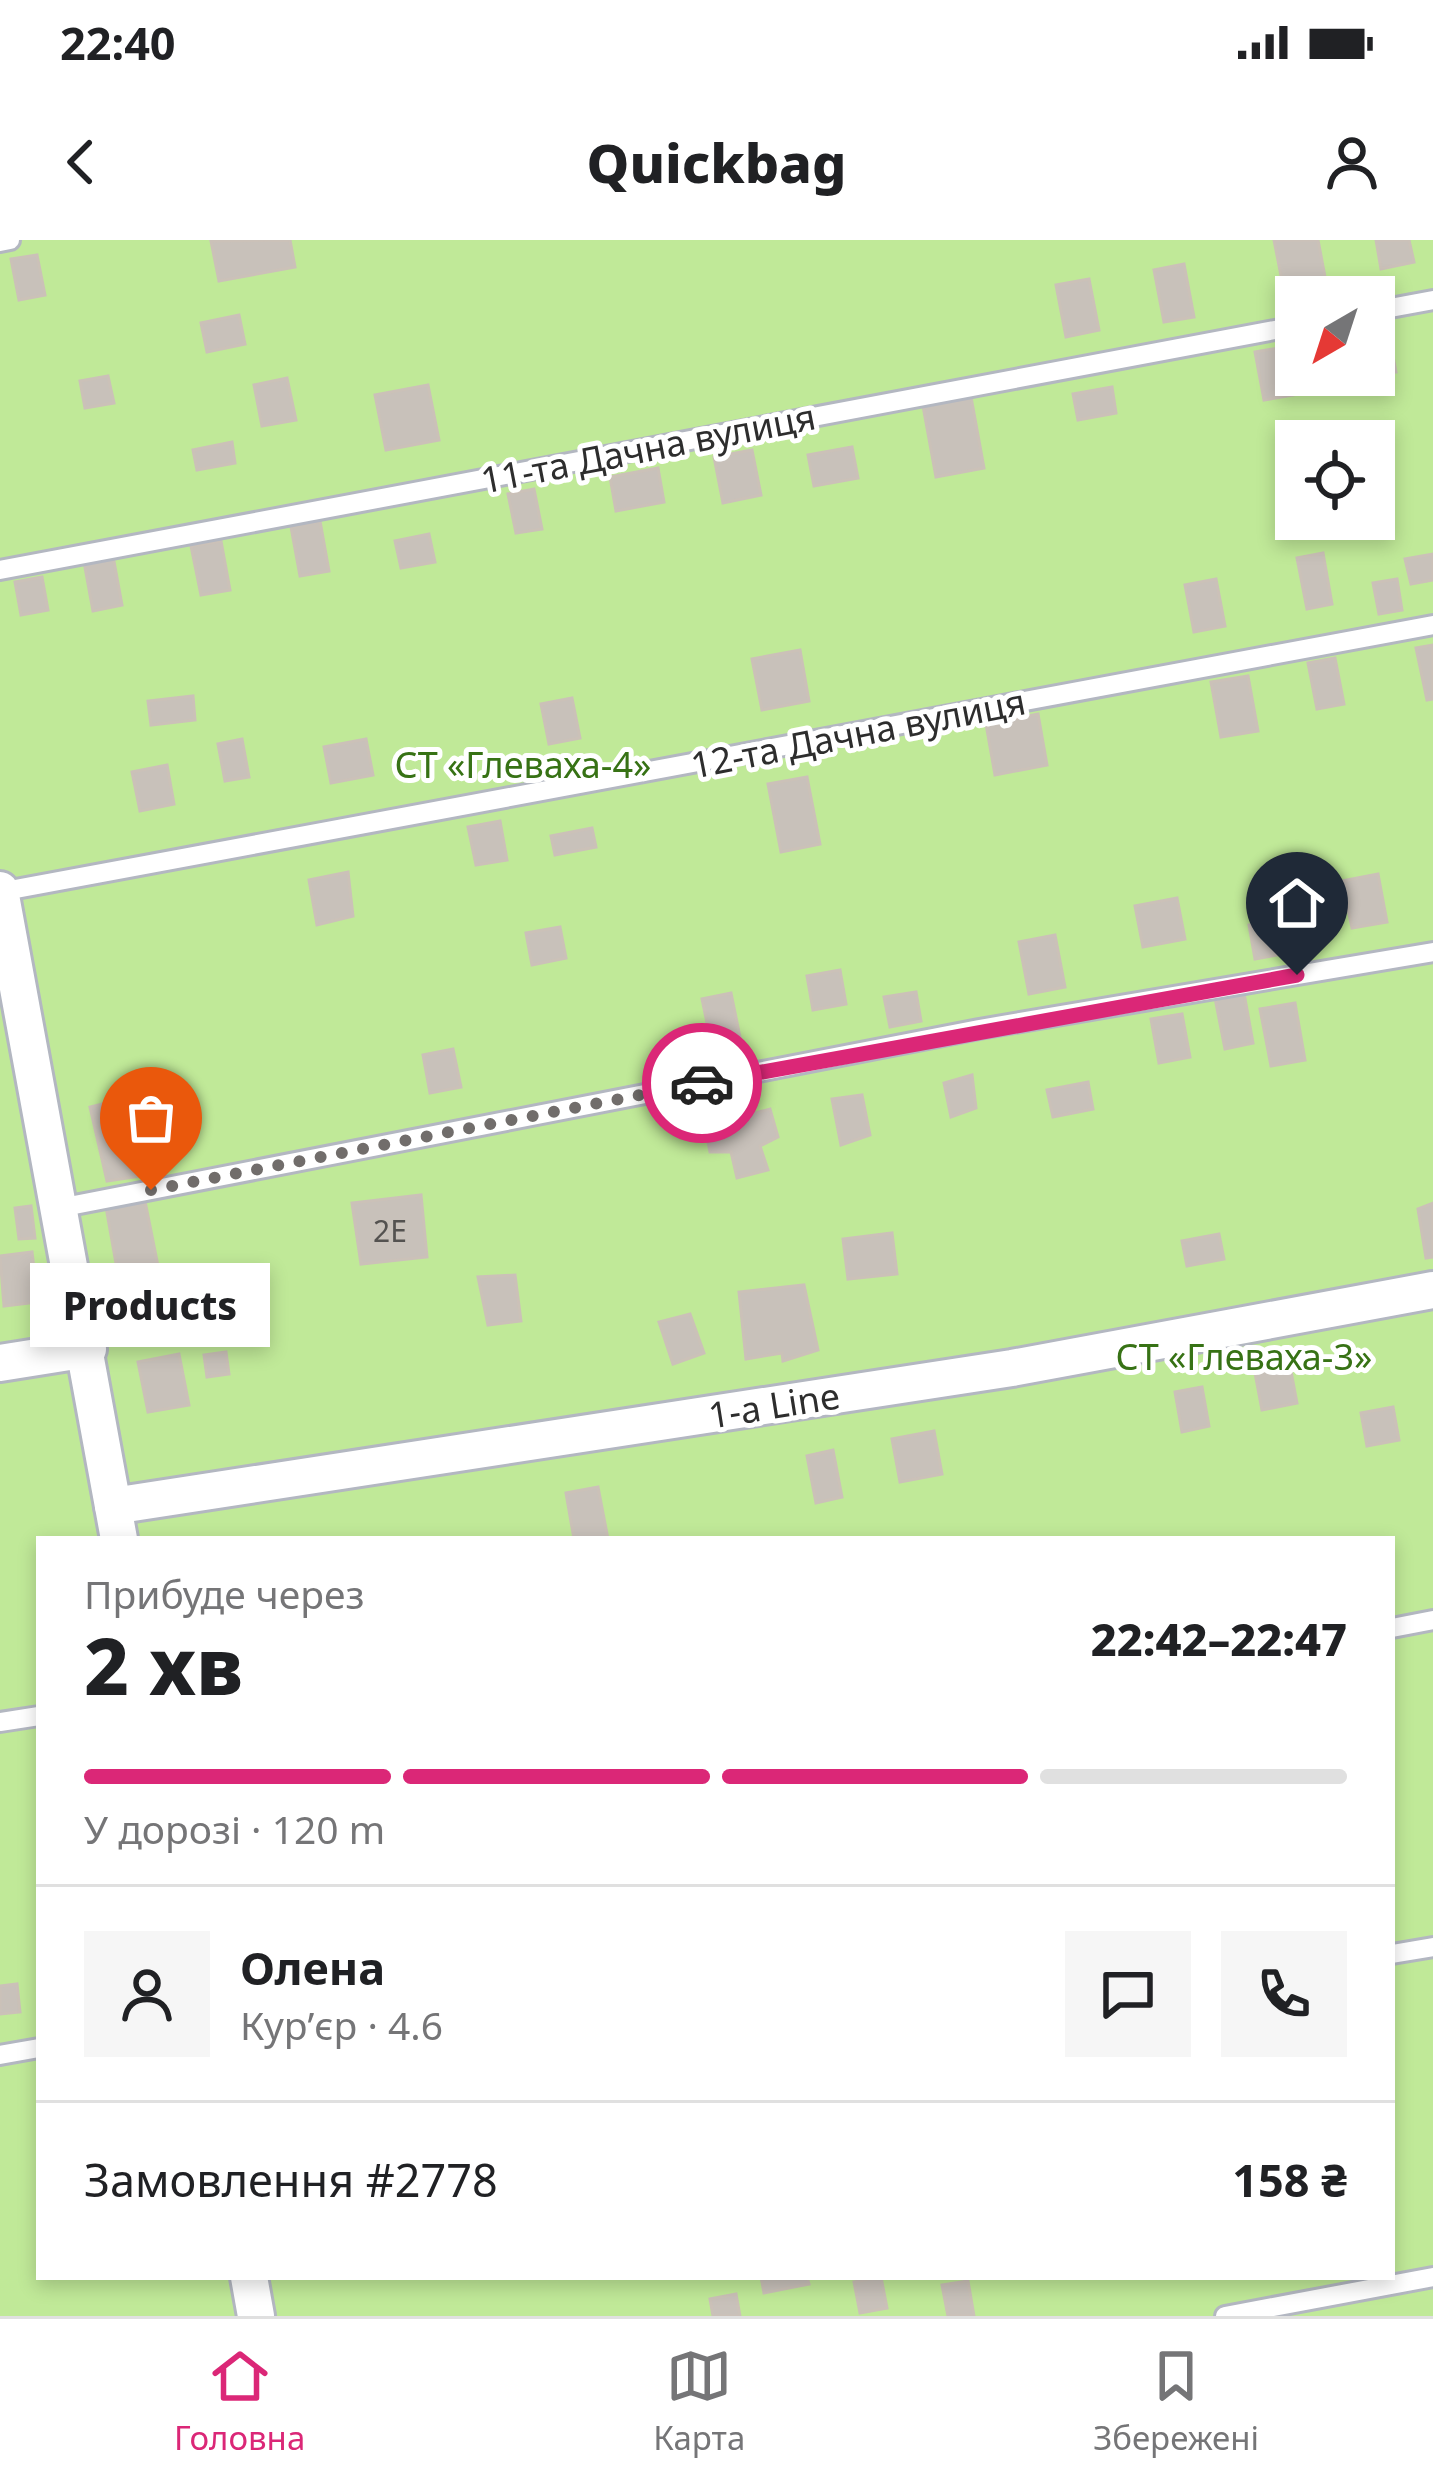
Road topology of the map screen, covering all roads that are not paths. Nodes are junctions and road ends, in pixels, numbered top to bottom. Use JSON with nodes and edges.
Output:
{"nodes":[{"id":1,"x":10,"y":240,"type":"edge"},
{"id":2,"x":0,"y":242,"type":"edge"},
{"id":3,"x":1433,"y":300,"type":"edge"},
{"id":4,"x":1395,"y":307,"type":"edge"},
{"id":5,"x":1275,"y":330,"type":"edge"},
{"id":6,"x":0,"y":570,"type":"edge"},
{"id":7,"x":1433,"y":626,"type":"edge"},
{"id":8,"x":0,"y":891,"type":"edge"},
{"id":9,"x":1433,"y":952,"type":"edge"},
{"id":10,"x":8,"y":993,"type":"edge"},
{"id":11,"x":58,"y":1208,"type":"junction"},
{"id":12,"x":1433,"y":1290,"type":"edge"},
{"id":13,"x":88,"y":1349,"type":"junction"},
{"id":14,"x":0,"y":1363,"type":"edge"},
{"id":15,"x":116,"y":1522,"type":"edge"},
{"id":16,"x":1433,"y":1620,"type":"edge"},
{"id":17,"x":1395,"y":1627,"type":"edge"},
{"id":18,"x":36,"y":1716,"type":"edge"},
{"id":19,"x":0,"y":1722,"type":"edge"},
{"id":20,"x":1433,"y":1947,"type":"edge"},
{"id":21,"x":1395,"y":1953,"type":"edge"},
{"id":22,"x":36,"y":2049,"type":"edge"},
{"id":23,"x":0,"y":2055,"type":"edge"},
{"id":24,"x":1433,"y":2277,"type":"edge"},
{"id":25,"x":250,"y":2280,"type":"edge"},
{"id":26,"x":256,"y":2316,"type":"edge"},
{"id":27,"x":1225,"y":2316,"type":"edge"}],
"edges":[{"from":1,"to":2,"type":"lane"},
{"from":3,"to":4,"type":"lane"},
{"from":5,"to":6,"type":"lane","name":"11-та Дачна вулиця"},
{"from":7,"to":8,"type":"lane","name":"12-та Дачна вулиця"},
{"from":8,"to":10,"type":"street"},
{"from":9,"to":11,"type":"lane"},
{"from":10,"to":11,"type":"street"},
{"from":11,"to":13,"type":"street"},
{"from":12,"to":15,"type":"street","name":"1-a Line"},
{"from":13,"to":14,"type":"street"},
{"from":13,"to":15,"type":"street"},
{"from":16,"to":17,"type":"lane"},
{"from":18,"to":19,"type":"lane"},
{"from":20,"to":21,"type":"lane"},
{"from":22,"to":23,"type":"lane"},
{"from":24,"to":27,"type":"lane"},
{"from":25,"to":26,"type":"street"}]}
